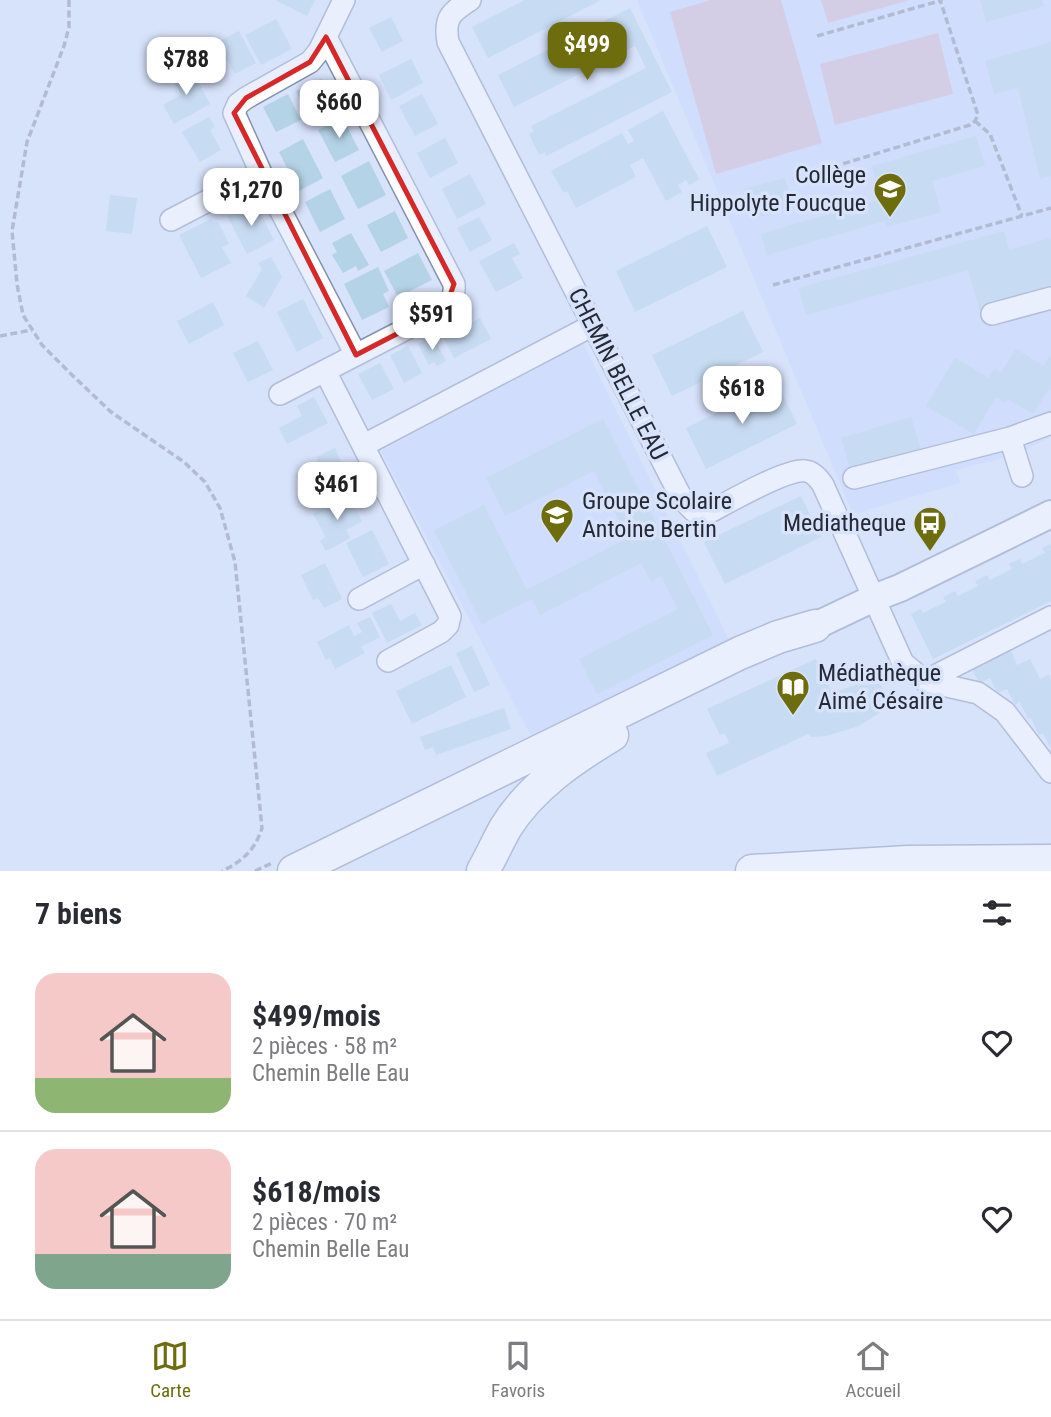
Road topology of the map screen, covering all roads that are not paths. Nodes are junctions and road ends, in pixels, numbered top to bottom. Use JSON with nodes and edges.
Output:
{"nodes":[{"id":1,"x":344,"y":0,"type":"edge"},
{"id":2,"x":470,"y":0,"type":"edge"},
{"id":3,"x":326,"y":37,"type":"junction"},
{"id":4,"x":261,"y":173,"type":"junction"},
{"id":5,"x":170,"y":220,"type":"dead end"},
{"id":6,"x":1051,"y":298,"type":"edge"},
{"id":7,"x":992,"y":314,"type":"dead end"},
{"id":8,"x":593,"y":325,"type":"junction"},
{"id":9,"x":356,"y":355,"type":"junction"},
{"id":10,"x":325,"y":371,"type":"junction"},
{"id":11,"x":280,"y":394,"type":"dead end"},
{"id":12,"x":1051,"y":423,"type":"edge"},
{"id":13,"x":1010,"y":438,"type":"junction"},
{"id":14,"x":364,"y":445,"type":"junction"},
{"id":15,"x":1022,"y":476,"type":"dead end"},
{"id":16,"x":854,"y":478,"type":"dead end"},
{"id":17,"x":1051,"y":514,"type":"edge"},
{"id":18,"x":424,"y":564,"type":"junction"},
{"id":19,"x":874,"y":598,"type":"junction"},
{"id":20,"x":359,"y":599,"type":"dead end"},
{"id":21,"x":1051,"y":617,"type":"edge"},
{"id":22,"x":815,"y":626,"type":"junction"},
{"id":23,"x":388,"y":661,"type":"dead end"},
{"id":24,"x":925,"y":681,"type":"junction"},
{"id":25,"x":1051,"y":772,"type":"edge"},
{"id":26,"x":1051,"y":861,"type":"edge"},
{"id":27,"x":294,"y":871,"type":"edge"},
{"id":28,"x":484,"y":871,"type":"edge"},
{"id":29,"x":751,"y":871,"type":"edge"}],
"edges":[{"from":1,"to":3,"type":"street"},
{"from":2,"to":8,"type":"street","name":"CHEMIN BELLE EAU"},
{"from":3,"to":4,"type":"street"},
{"from":3,"to":9,"type":"street"},
{"from":4,"to":5,"type":"street"},
{"from":4,"to":9,"type":"street"},
{"from":6,"to":7,"type":"street"},
{"from":8,"to":14,"type":"street"},
{"from":8,"to":19,"type":"street","name":"CHEMIN BELLE EAU"},
{"from":9,"to":10,"type":"street"},
{"from":10,"to":11,"type":"street"},
{"from":10,"to":14,"type":"street"},
{"from":12,"to":13,"type":"street"},
{"from":13,"to":15,"type":"street"},
{"from":13,"to":16,"type":"street"},
{"from":14,"to":18,"type":"street"},
{"from":17,"to":19,"type":"main road"},
{"from":18,"to":20,"type":"street"},
{"from":18,"to":23,"type":"street"},
{"from":19,"to":22,"type":"main road"},
{"from":19,"to":24,"type":"street"},
{"from":21,"to":24,"type":"street"},
{"from":22,"to":27,"type":"highway"},
{"from":22,"to":28,"type":"highway"},
{"from":24,"to":25,"type":"street"},
{"from":26,"to":29,"type":"highway"}]}
